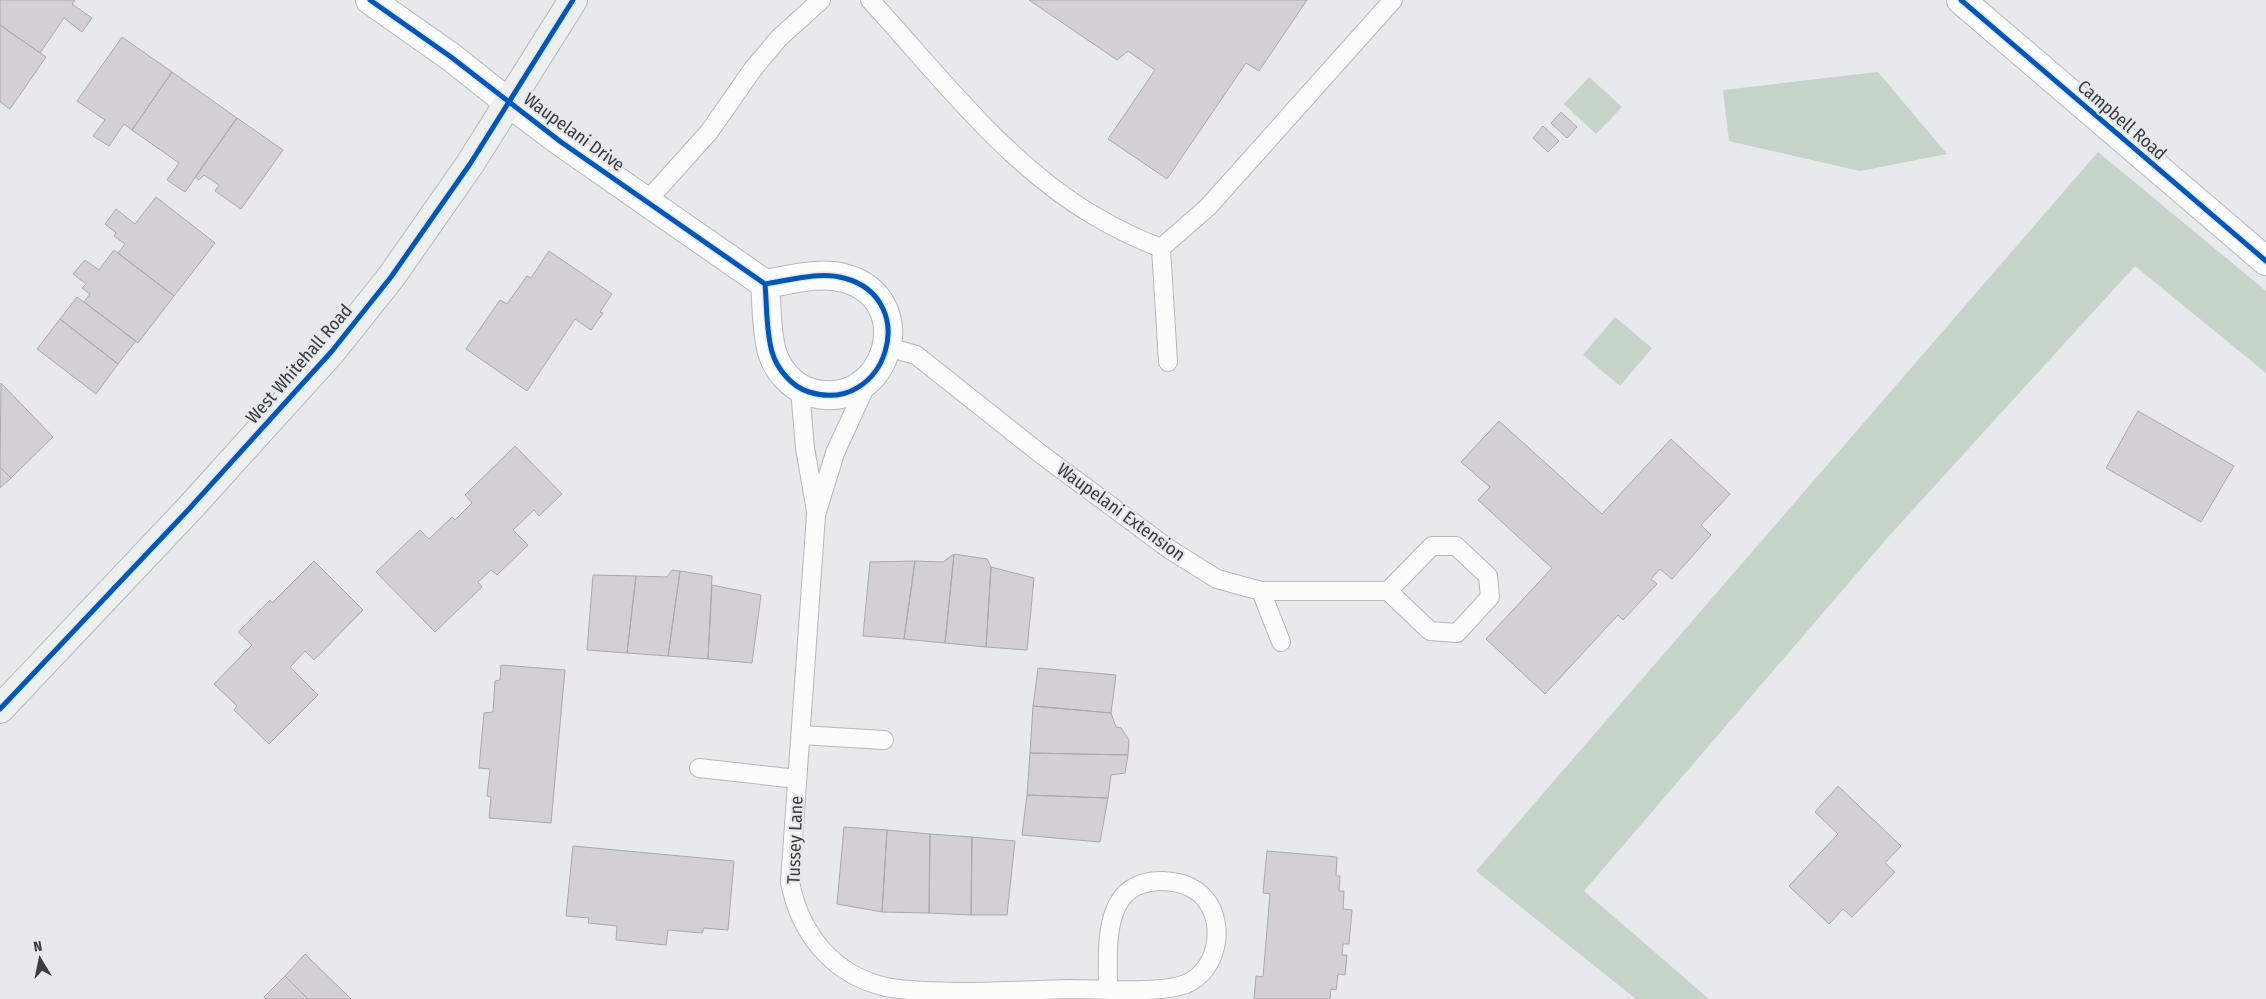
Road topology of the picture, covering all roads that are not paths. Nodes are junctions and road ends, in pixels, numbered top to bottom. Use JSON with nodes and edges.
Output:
{"nodes":[{"id":1,"x":370,"y":0,"type":"edge"},
{"id":2,"x":573,"y":0,"type":"edge"},
{"id":3,"x":821,"y":0,"type":"edge"},
{"id":4,"x":870,"y":0,"type":"edge"},
{"id":5,"x":1393,"y":0,"type":"edge"},
{"id":6,"x":1961,"y":0,"type":"edge"},
{"id":7,"x":509,"y":103,"type":"junction"},
{"id":8,"x":647,"y":201,"type":"junction"},
{"id":9,"x":1161,"y":248,"type":"junction"},
{"id":10,"x":2266,"y":261,"type":"edge"},
{"id":11,"x":766,"y":284,"type":"junction"},
{"id":12,"x":887,"y":347,"type":"junction"},
{"id":13,"x":1168,"y":362,"type":"dead end"},
{"id":14,"x":868,"y":381,"type":"junction"},
{"id":15,"x":800,"y":390,"type":"junction"},
{"id":16,"x":816,"y":515,"type":"junction"},
{"id":17,"x":1261,"y":591,"type":"junction"},
{"id":18,"x":1388,"y":591,"type":"junction"},
{"id":19,"x":1281,"y":642,"type":"dead end"},
{"id":20,"x":0,"y":709,"type":"edge"},
{"id":21,"x":801,"y":735,"type":"junction"},
{"id":22,"x":884,"y":740,"type":"dead end"},
{"id":23,"x":699,"y":768,"type":"dead end"},
{"id":24,"x":798,"y":779,"type":"junction"},
{"id":25,"x":1108,"y":988,"type":"junction"},
{"id":26,"x":976,"y":995,"type":"edge"}],
"edges":[{"from":1,"to":7,"type":"street","name":"Waupelani Drive"},
{"from":2,"to":7,"type":"main road","name":"West Whitehall Road"},
{"from":3,"to":8,"type":"lane"},
{"from":4,"to":9,"type":"lane"},
{"from":5,"to":9,"type":"lane"},
{"from":6,"to":10,"type":"street","name":"Campbell Road"},
{"from":7,"to":8,"type":"street","name":"Waupelani Drive"},
{"from":7,"to":20,"type":"main road","name":"West Whitehall Road"},
{"from":8,"to":11,"type":"street","name":"Waupelani Drive"},
{"from":9,"to":13,"type":"lane"},
{"from":11,"to":12,"type":"street"},
{"from":11,"to":15,"type":"street"},
{"from":12,"to":14,"type":"street"},
{"from":12,"to":17,"type":"lane","name":"Waupelani Extension"},
{"from":14,"to":15,"type":"street"},
{"from":14,"to":16,"type":"lane","name":"Tussey Lane"},
{"from":15,"to":16,"type":"lane","name":"Tussey Lane"},
{"from":16,"to":21,"type":"lane","name":"Tussey Lane"},
{"from":17,"to":18,"type":"lane","name":"Waupelani Extension"},
{"from":17,"to":19,"type":"lane"},
{"from":18,"to":18,"type":"lane"},
{"from":21,"to":22,"type":"lane"},
{"from":21,"to":24,"type":"lane","name":"Tussey Lane"},
{"from":23,"to":24,"type":"lane"},
{"from":24,"to":26,"type":"lane","name":"Tussey Lane"},
{"from":25,"to":25,"type":"lane","name":"Tussey Lane"},
{"from":25,"to":26,"type":"lane","name":"Tussey Lane"}]}
